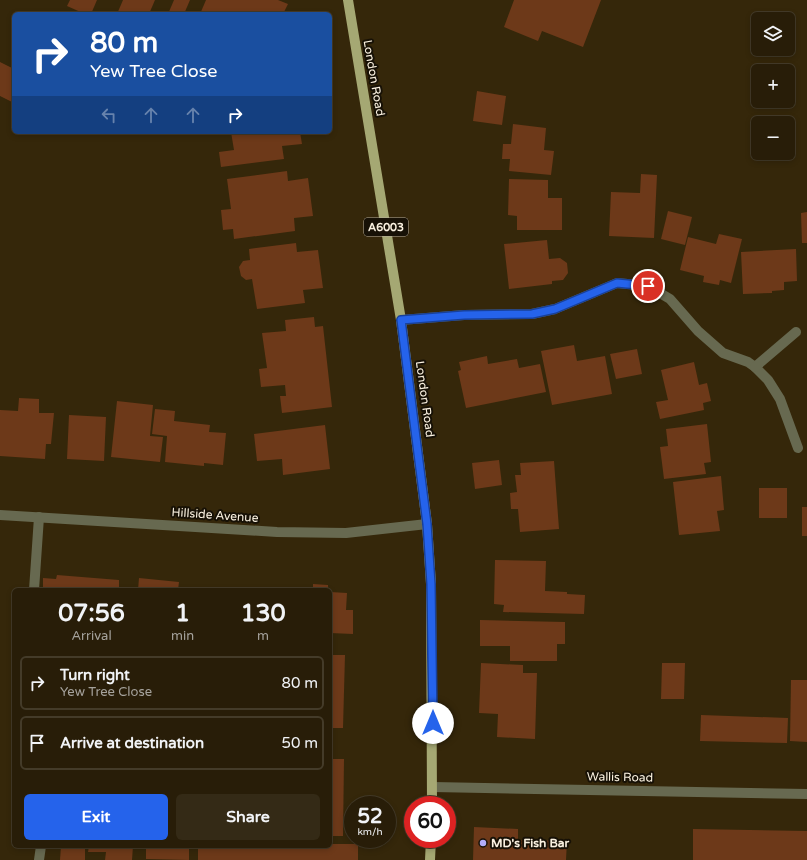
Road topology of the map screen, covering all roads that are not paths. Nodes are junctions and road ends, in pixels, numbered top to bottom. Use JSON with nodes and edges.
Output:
{"nodes":[{"id":1,"x":348,"y":0,"type":"edge"},
{"id":2,"x":401,"y":320,"type":"junction"},
{"id":3,"x":796,"y":332,"type":"dead end"},
{"id":4,"x":755,"y":367,"type":"junction"},
{"id":5,"x":798,"y":448,"type":"dead end"},
{"id":6,"x":0,"y":515,"type":"edge"},
{"id":7,"x":39,"y":517,"type":"junction"},
{"id":8,"x":427,"y":524,"type":"junction"},
{"id":9,"x":34,"y":588,"type":"edge"},
{"id":10,"x":433,"y":787,"type":"junction"},
{"id":11,"x":807,"y":794,"type":"edge"},
{"id":12,"x":432,"y":796,"type":"edge"},
{"id":13,"x":41,"y":848,"type":"edge"},
{"id":14,"x":431,"y":848,"type":"edge"},
{"id":15,"x":39,"y":860,"type":"edge"},
{"id":16,"x":430,"y":860,"type":"edge"}],
"edges":[{"from":1,"to":2,"type":"main road","name":"London Road","number":"A6003"},
{"from":2,"to":4,"type":"street"},
{"from":2,"to":8,"type":"main road","name":"London Road","number":"A6003"},
{"from":3,"to":4,"type":"street"},
{"from":4,"to":5,"type":"street"},
{"from":6,"to":7,"type":"street","name":"Hillside Avenue"},
{"from":7,"to":8,"type":"street","name":"Hillside Avenue"},
{"from":7,"to":9,"type":"street"},
{"from":8,"to":10,"type":"main road","name":"London Road","number":"A6003"},
{"from":10,"to":11,"type":"street","name":"Wallis Road"},
{"from":10,"to":12,"type":"main road","name":"London Road","number":"A6003"},
{"from":13,"to":15,"type":"street"},
{"from":14,"to":16,"type":"main road"}]}
